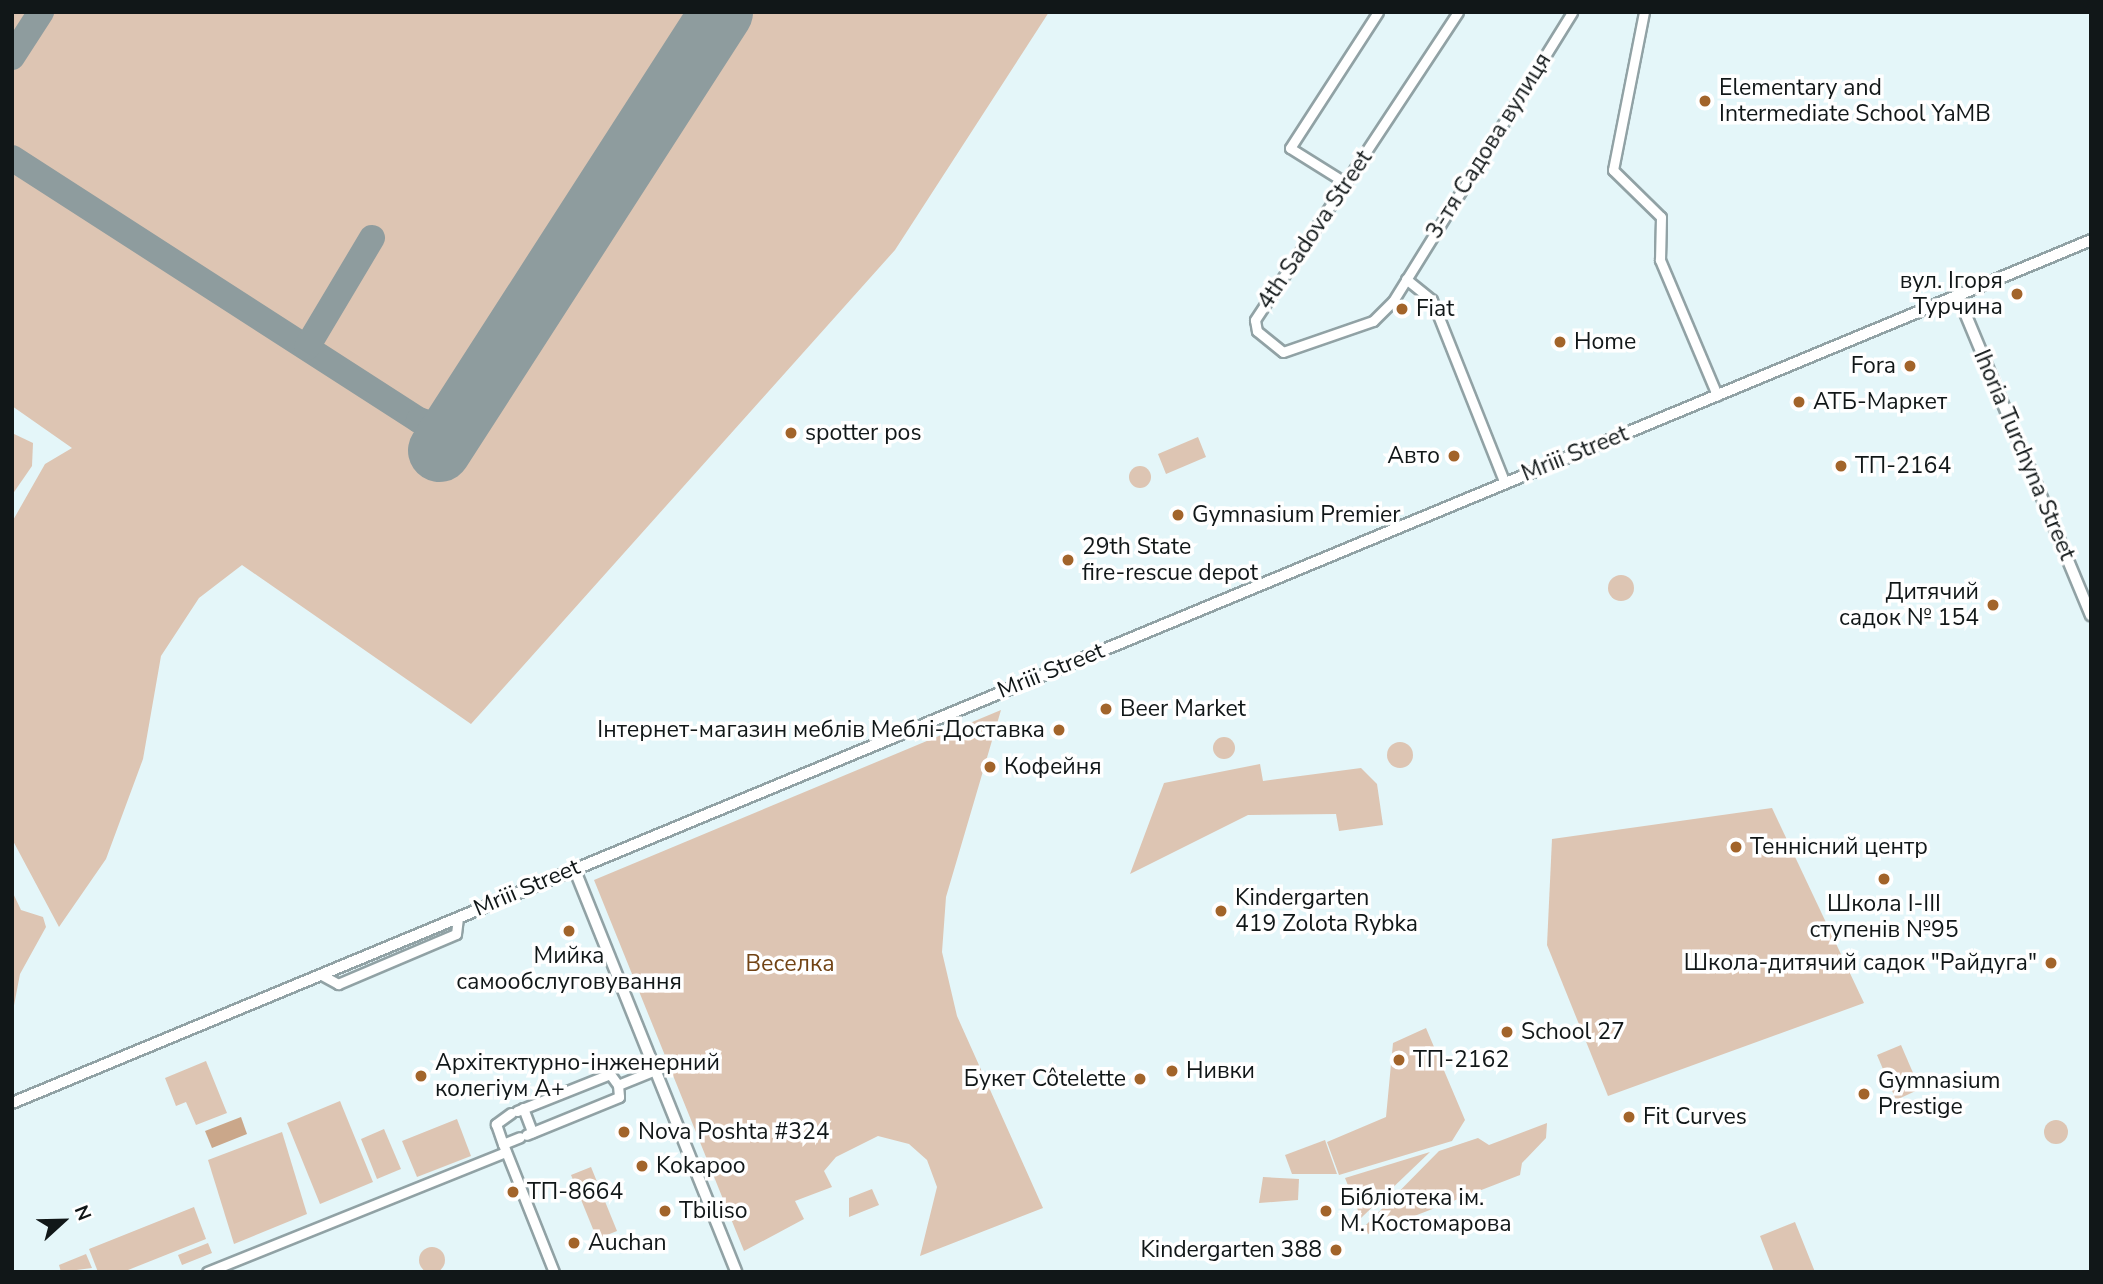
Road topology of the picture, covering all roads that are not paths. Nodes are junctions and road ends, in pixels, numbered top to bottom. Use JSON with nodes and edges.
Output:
{"nodes":[{"id":1,"x":1378,"y":12,"type":"edge"},
{"id":2,"x":1458,"y":12,"type":"edge"},
{"id":3,"x":1572,"y":12,"type":"edge"},
{"id":4,"x":1644,"y":12,"type":"edge"},
{"id":5,"x":1346,"y":183,"type":"junction"},
{"id":6,"x":2091,"y":240,"type":"edge"},
{"id":7,"x":1406,"y":279,"type":"junction"},
{"id":8,"x":1958,"y":296,"type":"junction"},
{"id":9,"x":1717,"y":395,"type":"junction"},
{"id":10,"x":1505,"y":483,"type":"junction"},
{"id":11,"x":2091,"y":615,"type":"edge"},
{"id":12,"x":574,"y":868,"type":"junction"},
{"id":13,"x":458,"y":916,"type":"junction"},
{"id":14,"x":320,"y":974,"type":"junction"},
{"id":15,"x":655,"y":1070,"type":"junction"},
{"id":16,"x":618,"y":1086,"type":"junction"},
{"id":17,"x":12,"y":1103,"type":"edge"},
{"id":18,"x":517,"y":1111,"type":"junction"},
{"id":19,"x":526,"y":1135,"type":"junction"},
{"id":20,"x":504,"y":1148,"type":"junction"},
{"id":21,"x":207,"y":1272,"type":"edge"},
{"id":22,"x":554,"y":1272,"type":"edge"},
{"id":23,"x":736,"y":1272,"type":"edge"}],
"edges":[{"from":1,"to":5,"type":"street"},
{"from":2,"to":5,"type":"street","name":"4th Sadova Street"},
{"from":3,"to":7,"type":"street","name":"3-тя Садова вулиця"},
{"from":4,"to":9,"type":"street"},
{"from":5,"to":7,"type":"street","name":"4th Sadova Street"},
{"from":6,"to":8,"type":"street","name":"Mriii Street"},
{"from":7,"to":10,"type":"street"},
{"from":8,"to":9,"type":"street","name":"Mriii Street"},
{"from":8,"to":11,"type":"street","name":"Ihoria Turchyna Street"},
{"from":9,"to":10,"type":"street","name":"Mriii Street"},
{"from":10,"to":12,"type":"street","name":"Mriii Street"},
{"from":12,"to":13,"type":"street","name":"Mriii Street"},
{"from":12,"to":15,"type":"street"},
{"from":13,"to":14,"type":"street","name":"Mriii Street"},
{"from":13,"to":14,"type":"street"},
{"from":14,"to":17,"type":"street","name":"Mriii Street"},
{"from":15,"to":16,"type":"street"},
{"from":15,"to":23,"type":"street"},
{"from":16,"to":18,"type":"street"},
{"from":16,"to":19,"type":"street"},
{"from":18,"to":19,"type":"street"},
{"from":18,"to":20,"type":"street"},
{"from":19,"to":20,"type":"street"},
{"from":20,"to":21,"type":"street"},
{"from":20,"to":22,"type":"street"}]}
